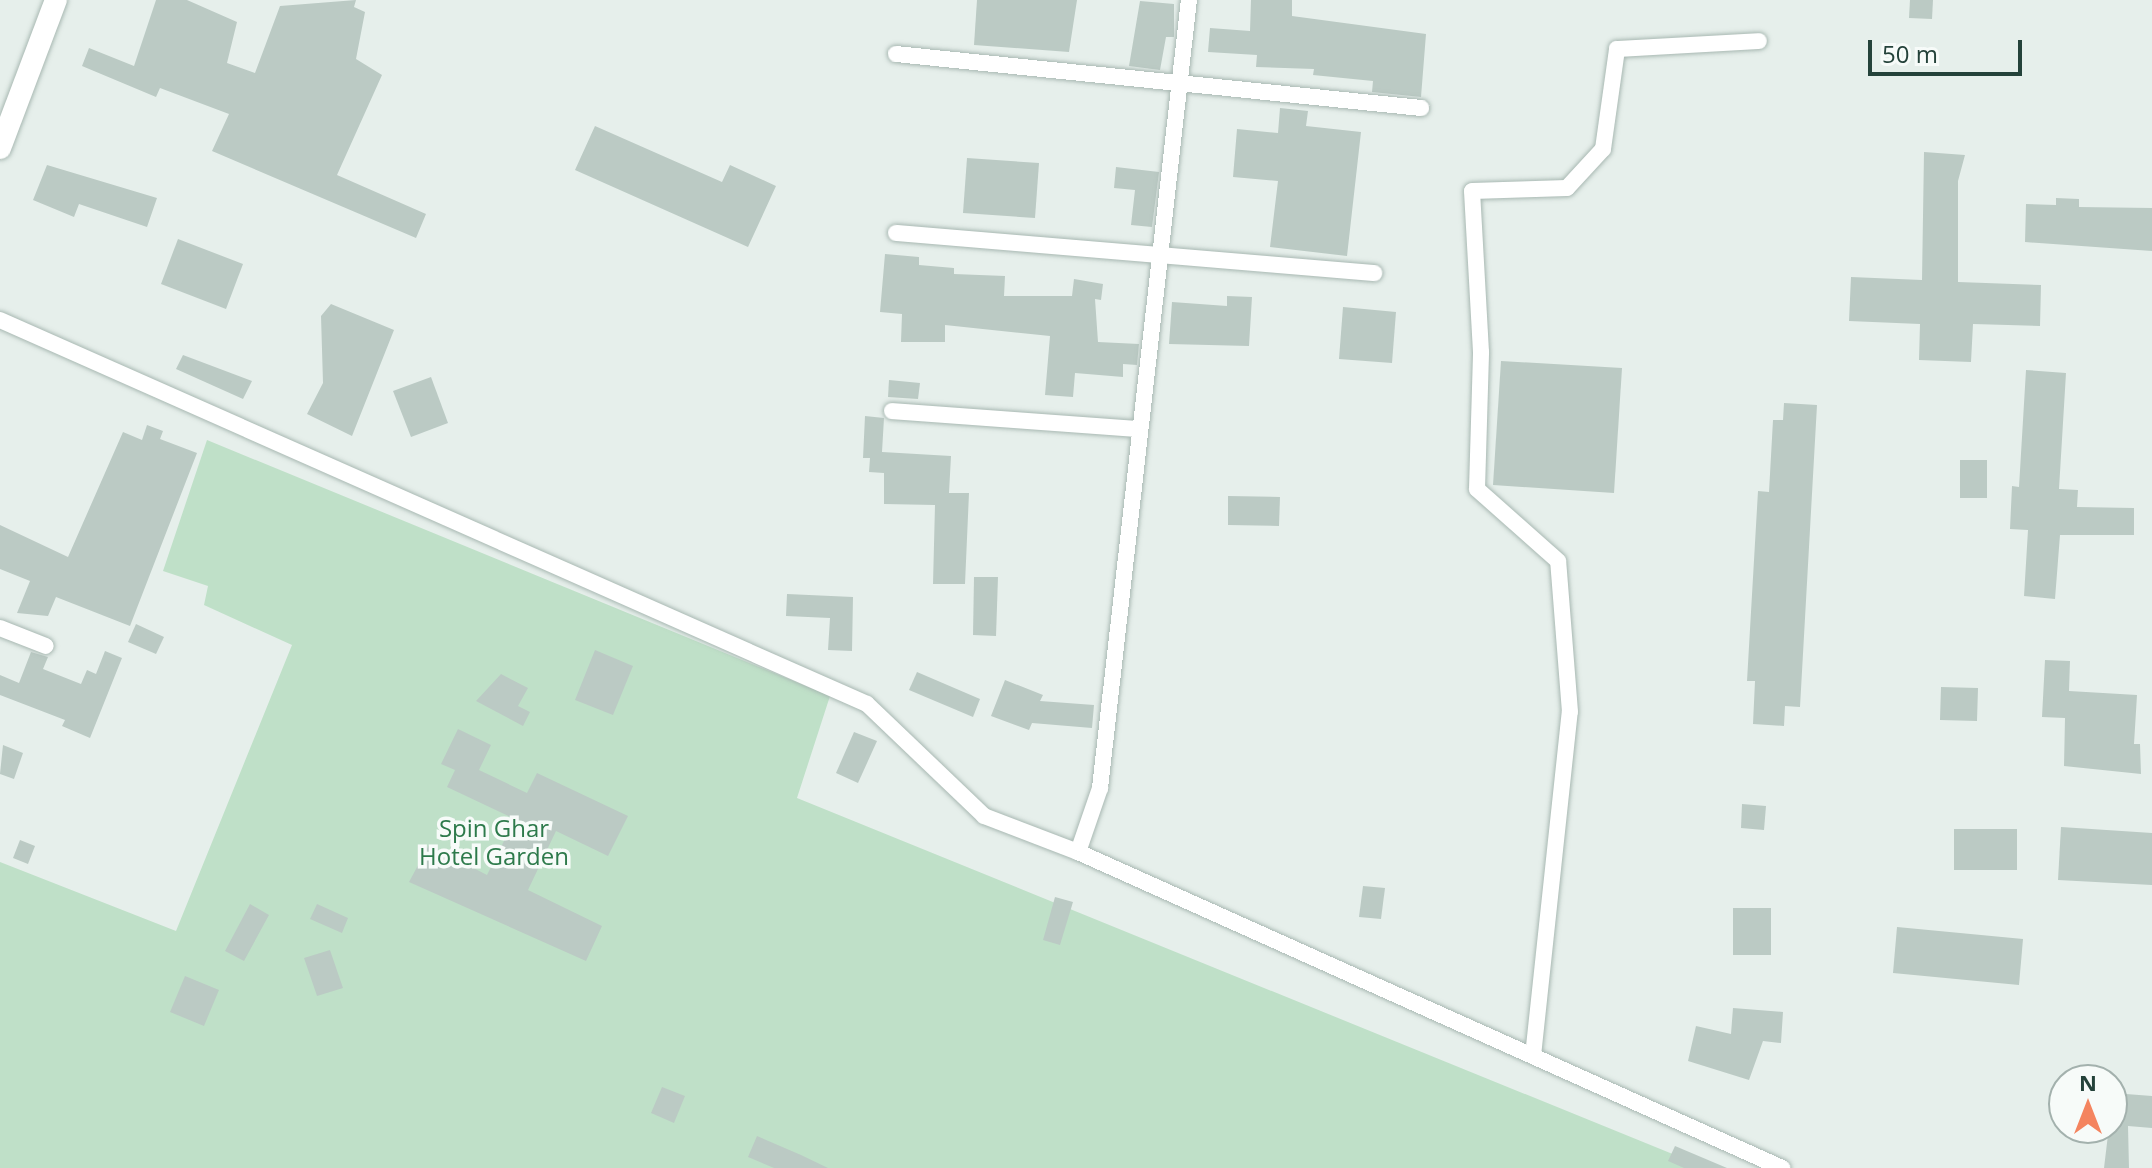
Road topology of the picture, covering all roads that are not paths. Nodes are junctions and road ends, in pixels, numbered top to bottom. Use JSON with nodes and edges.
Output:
{"nodes":[{"id":1,"x":1189,"y":0,"type":"edge"},
{"id":2,"x":51,"y":1,"type":"edge"},
{"id":3,"x":1759,"y":41,"type":"dead end"},
{"id":4,"x":896,"y":54,"type":"dead end"},
{"id":5,"x":1178,"y":82,"type":"junction"},
{"id":6,"x":1421,"y":108,"type":"dead end"},
{"id":7,"x":0,"y":148,"type":"edge"},
{"id":8,"x":896,"y":233,"type":"dead end"},
{"id":9,"x":1160,"y":257,"type":"junction"},
{"id":10,"x":1374,"y":273,"type":"dead end"},
{"id":11,"x":0,"y":320,"type":"edge"},
{"id":12,"x":892,"y":411,"type":"dead end"},
{"id":13,"x":1139,"y":429,"type":"junction"},
{"id":14,"x":0,"y":628,"type":"edge"},
{"id":15,"x":46,"y":646,"type":"dead end"},
{"id":16,"x":1078,"y":852,"type":"junction"},
{"id":17,"x":1533,"y":1056,"type":"junction"},
{"id":18,"x":1782,"y":1168,"type":"edge"}],
"edges":[{"from":1,"to":5,"type":"street"},
{"from":2,"to":7,"type":"street"},
{"from":3,"to":17,"type":"street"},
{"from":4,"to":5,"type":"street"},
{"from":5,"to":6,"type":"street"},
{"from":5,"to":9,"type":"street"},
{"from":8,"to":9,"type":"street"},
{"from":9,"to":10,"type":"street"},
{"from":9,"to":13,"type":"street"},
{"from":11,"to":16,"type":"street"},
{"from":12,"to":13,"type":"street"},
{"from":13,"to":16,"type":"street"},
{"from":14,"to":15,"type":"street"},
{"from":16,"to":17,"type":"street"},
{"from":17,"to":18,"type":"street"}]}
